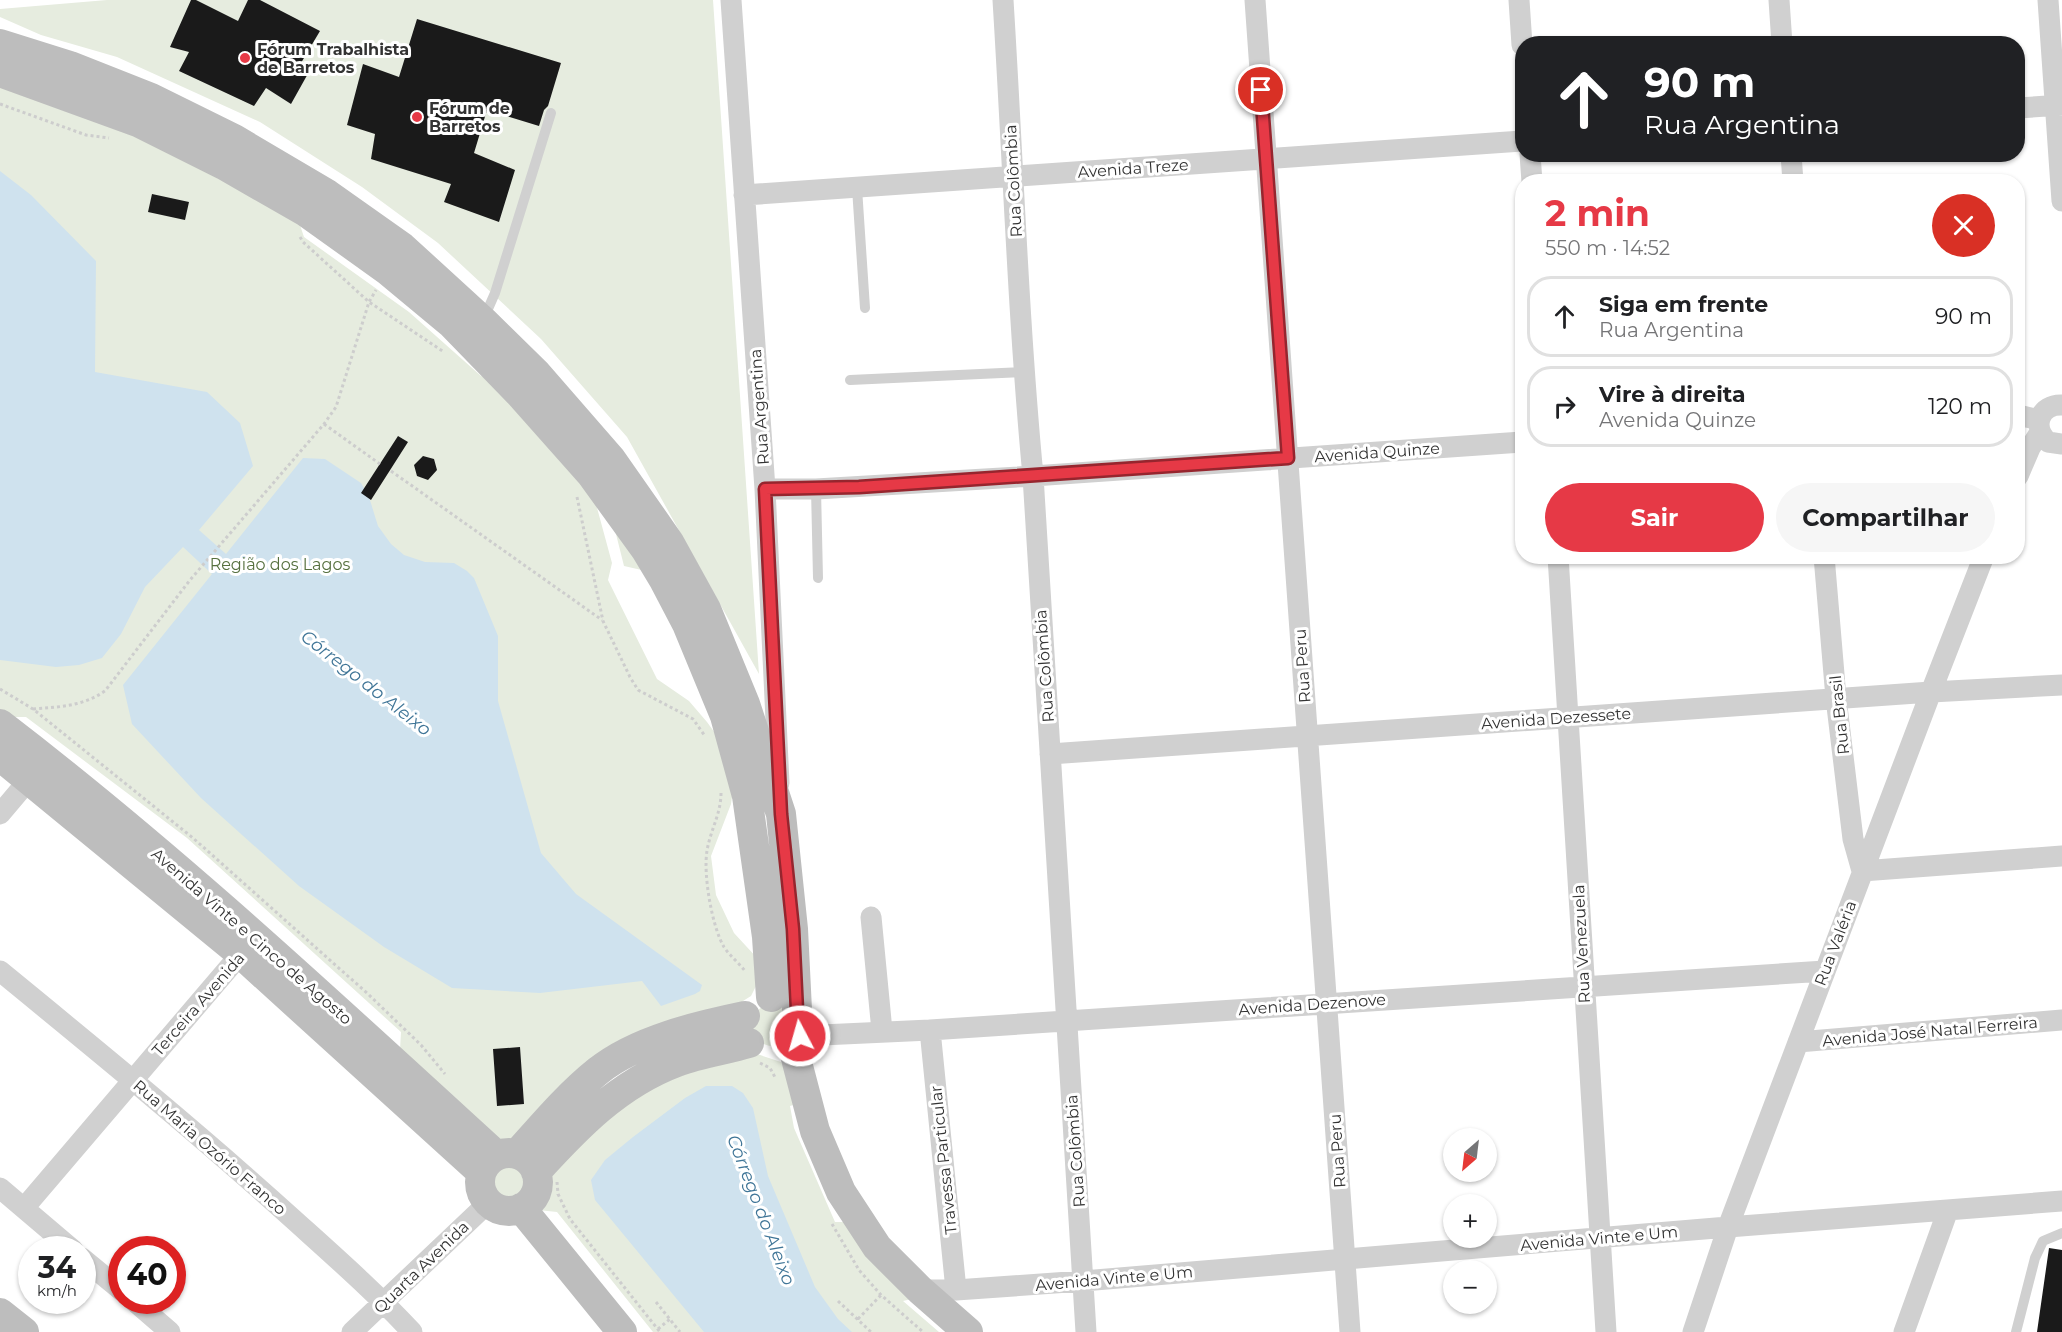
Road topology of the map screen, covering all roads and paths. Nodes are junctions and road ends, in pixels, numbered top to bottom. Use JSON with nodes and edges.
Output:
{"nodes":[{"id":1,"x":731,"y":0,"type":"edge"},
{"id":2,"x":1003,"y":0,"type":"edge"},
{"id":3,"x":1255,"y":0,"type":"edge"},
{"id":4,"x":1519,"y":0,"type":"edge"},
{"id":5,"x":1779,"y":0,"type":"edge"},
{"id":6,"x":2048,"y":0,"type":"edge"},
{"id":7,"x":1521,"y":36,"type":"edge"},
{"id":8,"x":1781,"y":36,"type":"edge"},
{"id":9,"x":0,"y":44,"type":"edge"},
{"id":10,"x":0,"y":72,"type":"edge"},
{"id":11,"x":0,"y":104,"type":"edge"},
{"id":12,"x":2059,"y":105,"type":"edge"},
{"id":13,"x":2025,"y":107,"type":"edge"},
{"id":14,"x":551,"y":113,"type":"dead end"},
{"id":15,"x":116,"y":137,"type":"dead end"},
{"id":16,"x":1515,"y":141,"type":"edge"},
{"id":17,"x":1266,"y":158,"type":"junction"},
{"id":18,"x":1014,"y":176,"type":"junction"},
{"id":19,"x":857,"y":188,"type":"junction"},
{"id":20,"x":744,"y":195,"type":"junction"},
{"id":21,"x":2062,"y":201,"type":"edge"},
{"id":22,"x":298,"y":234,"type":"dead end"},
{"id":23,"x":387,"y":270,"type":"junction"},
{"id":24,"x":369,"y":302,"type":"junction"},
{"id":25,"x":865,"y":308,"type":"dead end"},
{"id":26,"x":483,"y":321,"type":"junction"},
{"id":27,"x":447,"y":354,"type":"dead end"},
{"id":28,"x":1023,"y":372,"type":"junction"},
{"id":29,"x":850,"y":380,"type":"dead end"},
{"id":30,"x":2062,"y":405,"type":"edge"},
{"id":31,"x":2025,"y":420,"type":"edge"},
{"id":32,"x":324,"y":424,"type":"junction"},
{"id":33,"x":2049,"y":439,"type":"edge"},
{"id":34,"x":1515,"y":442,"type":"edge"},
{"id":35,"x":1288,"y":458,"type":"junction"},
{"id":36,"x":380,"y":464,"type":"dead end"},
{"id":37,"x":2025,"y":468,"type":"edge"},
{"id":38,"x":391,"y":471,"type":"dead end"},
{"id":39,"x":1033,"y":476,"type":"junction"},
{"id":40,"x":765,"y":489,"type":"junction"},
{"id":41,"x":816,"y":489,"type":"junction"},
{"id":42,"x":576,"y":493,"type":"dead end"},
{"id":43,"x":1558,"y":564,"type":"edge"},
{"id":44,"x":1825,"y":564,"type":"edge"},
{"id":45,"x":1981,"y":564,"type":"edge"},
{"id":46,"x":818,"y":578,"type":"dead end"},
{"id":47,"x":603,"y":621,"type":"junction"},
{"id":48,"x":2062,"y":685,"type":"edge"},
{"id":49,"x":0,"y":689,"type":"edge"},
{"id":50,"x":1931,"y":692,"type":"junction"},
{"id":51,"x":1836,"y":699,"type":"junction"},
{"id":52,"x":33,"y":710,"type":"junction"},
{"id":53,"x":1568,"y":718,"type":"junction"},
{"id":54,"x":0,"y":724,"type":"edge"},
{"id":55,"x":1308,"y":736,"type":"junction"},
{"id":56,"x":709,"y":742,"type":"dead end"},
{"id":57,"x":1050,"y":754,"type":"junction"},
{"id":58,"x":0,"y":756,"type":"edge"},
{"id":59,"x":37,"y":769,"type":"junction"},
{"id":60,"x":721,"y":786,"type":"dead end"},
{"id":61,"x":0,"y":814,"type":"edge"},
{"id":62,"x":781,"y":814,"type":"junction"},
{"id":63,"x":2062,"y":855,"type":"edge"},
{"id":64,"x":1862,"y":871,"type":"junction"},
{"id":65,"x":871,"y":917,"type":"dead end"},
{"id":66,"x":249,"y":945,"type":"junction"},
{"id":67,"x":0,"y":971,"type":"edge"},
{"id":68,"x":1825,"y":971,"type":"junction"},
{"id":69,"x":1584,"y":986,"type":"junction"},
{"id":70,"x":1326,"y":1003,"type":"junction"},
{"id":71,"x":782,"y":1014,"type":"junction"},
{"id":72,"x":1066,"y":1020,"type":"junction"},
{"id":73,"x":2062,"y":1020,"type":"edge"},
{"id":74,"x":930,"y":1030,"type":"junction"},
{"id":75,"x":882,"y":1031,"type":"junction"},
{"id":76,"x":750,"y":1040,"type":"junction"},
{"id":77,"x":1798,"y":1042,"type":"junction"},
{"id":78,"x":448,"y":1078,"type":"dead end"},
{"id":79,"x":133,"y":1080,"type":"junction"},
{"id":80,"x":780,"y":1088,"type":"dead end"},
{"id":81,"x":518,"y":1167,"type":"junction"},
{"id":82,"x":0,"y":1188,"type":"edge"},
{"id":83,"x":2062,"y":1201,"type":"edge"},
{"id":84,"x":489,"y":1202,"type":"junction"},
{"id":85,"x":24,"y":1208,"type":"junction"},
{"id":86,"x":521,"y":1208,"type":"junction"},
{"id":87,"x":1948,"y":1210,"type":"junction"},
{"id":88,"x":830,"y":1221,"type":"dead end"},
{"id":89,"x":1728,"y":1227,"type":"junction"},
{"id":90,"x":2062,"y":1233,"type":"edge"},
{"id":91,"x":57,"y":1236,"type":"edge"},
{"id":92,"x":1599,"y":1237,"type":"junction"},
{"id":93,"x":1345,"y":1259,"type":"junction"},
{"id":94,"x":96,"y":1270,"type":"edge"},
{"id":95,"x":108,"y":1279,"type":"edge"},
{"id":96,"x":1083,"y":1281,"type":"junction"},
{"id":97,"x":920,"y":1290,"type":"junction"},
{"id":98,"x":956,"y":1290,"type":"junction"},
{"id":99,"x":881,"y":1295,"type":"junction"},
{"id":100,"x":838,"y":1301,"type":"dead end"},
{"id":101,"x":384,"y":1302,"type":"junction"},
{"id":102,"x":656,"y":1302,"type":"dead end"},
{"id":103,"x":0,"y":1313,"type":"edge"},
{"id":104,"x":149,"y":1314,"type":"edge"},
{"id":105,"x":670,"y":1319,"type":"junction"},
{"id":106,"x":858,"y":1319,"type":"junction"},
{"id":107,"x":659,"y":1330,"type":"edge"},
{"id":108,"x":24,"y":1332,"type":"edge"},
{"id":109,"x":170,"y":1332,"type":"edge"},
{"id":110,"x":352,"y":1332,"type":"edge"},
{"id":111,"x":412,"y":1332,"type":"edge"},
{"id":112,"x":622,"y":1332,"type":"edge"},
{"id":113,"x":680,"y":1332,"type":"edge"},
{"id":114,"x":872,"y":1332,"type":"edge"},
{"id":115,"x":923,"y":1332,"type":"edge"},
{"id":116,"x":968,"y":1332,"type":"edge"},
{"id":117,"x":1086,"y":1332,"type":"edge"},
{"id":118,"x":1350,"y":1332,"type":"edge"},
{"id":119,"x":1606,"y":1332,"type":"edge"},
{"id":120,"x":1693,"y":1332,"type":"edge"},
{"id":121,"x":1904,"y":1332,"type":"edge"},
{"id":122,"x":2016,"y":1332,"type":"edge"}],
"edges":[{"from":1,"to":20,"type":"street","name":"Rua Argentina"},
{"from":2,"to":18,"type":"street","name":"Rua Colômbia"},
{"from":3,"to":17,"type":"street","name":"Rua Peru"},
{"from":4,"to":7,"type":"street"},
{"from":5,"to":8,"type":"street"},
{"from":6,"to":12,"type":"street"},
{"from":9,"to":26,"type":"street"},
{"from":10,"to":23,"type":"street"},
{"from":11,"to":15,"type":"path"},
{"from":12,"to":13,"type":"street"},
{"from":12,"to":21,"type":"street"},
{"from":14,"to":26,"type":"lane"},
{"from":16,"to":17,"type":"street","name":"Avenida Treze"},
{"from":17,"to":18,"type":"street","name":"Avenida Treze"},
{"from":17,"to":35,"type":"street","name":"Rua Peru"},
{"from":18,"to":19,"type":"street","name":"Avenida Treze"},
{"from":18,"to":28,"type":"street","name":"Rua Colômbia"},
{"from":19,"to":20,"type":"street","name":"Avenida Treze"},
{"from":19,"to":25,"type":"lane"},
{"from":20,"to":40,"type":"street","name":"Rua Argentina"},
{"from":22,"to":24,"type":"path"},
{"from":23,"to":24,"type":"path"},
{"from":23,"to":71,"type":"street"},
{"from":24,"to":27,"type":"path"},
{"from":24,"to":32,"type":"path"},
{"from":26,"to":62,"type":"street"},
{"from":28,"to":29,"type":"lane"},
{"from":28,"to":39,"type":"street","name":"Rua Colômbia"},
{"from":30,"to":33,"type":"street"},
{"from":31,"to":33,"type":"street"},
{"from":32,"to":36,"type":"path"},
{"from":32,"to":52,"type":"path"},
{"from":33,"to":37,"type":"street"},
{"from":34,"to":35,"type":"street","name":"Avenida Quinze"},
{"from":35,"to":39,"type":"street","name":"Avenida Quinze"},
{"from":35,"to":55,"type":"street","name":"Rua Peru"},
{"from":38,"to":47,"type":"path"},
{"from":39,"to":41,"type":"street","name":"Avenida Quinze"},
{"from":39,"to":57,"type":"street","name":"Rua Colômbia"},
{"from":40,"to":41,"type":"street","name":"Avenida Quinze"},
{"from":40,"to":62,"type":"street","name":"Rua Argentina"},
{"from":41,"to":46,"type":"lane"},
{"from":42,"to":47,"type":"path"},
{"from":43,"to":53,"type":"street","name":"Rua Venezuela"},
{"from":44,"to":51,"type":"street","name":"Rua Brasil"},
{"from":45,"to":50,"type":"street","name":"Rua Valéria"},
{"from":47,"to":56,"type":"path"},
{"from":48,"to":50,"type":"street","name":"Avenida Dezessete"},
{"from":49,"to":52,"type":"path"},
{"from":50,"to":51,"type":"street","name":"Avenida Dezessete"},
{"from":50,"to":64,"type":"street","name":"Rua Valéria"},
{"from":51,"to":53,"type":"street","name":"Avenida Dezessete"},
{"from":51,"to":64,"type":"street","name":"Rua Brasil"},
{"from":52,"to":78,"type":"path"},
{"from":53,"to":55,"type":"street","name":"Avenida Dezessete"},
{"from":53,"to":69,"type":"street","name":"Rua Venezuela"},
{"from":54,"to":59,"type":"street","name":"Avenida Vinte e Cinco de Agosto"},
{"from":55,"to":57,"type":"street","name":"Avenida Dezessete"},
{"from":55,"to":70,"type":"street","name":"Rua Peru"},
{"from":57,"to":72,"type":"street","name":"Rua Colômbia"},
{"from":58,"to":59,"type":"street","name":"Avenida Vinte e Cinco de Agosto"},
{"from":59,"to":61,"type":"street"},
{"from":59,"to":66,"type":"street","name":"Avenida Vinte e Cinco de Agosto"},
{"from":60,"to":71,"type":"path"},
{"from":62,"to":71,"type":"street"},
{"from":63,"to":64,"type":"street"},
{"from":64,"to":68,"type":"street","name":"Rua Valéria"},
{"from":65,"to":75,"type":"street"},
{"from":66,"to":79,"type":"street","name":"Terceira Avenida"},
{"from":66,"to":81,"type":"street","name":"Avenida Vinte e Cinco de Agosto"},
{"from":67,"to":79,"type":"street","name":"Rua Maria Ozório Franco"},
{"from":68,"to":69,"type":"street","name":"Avenida Dezenove"},
{"from":68,"to":77,"type":"street","name":"Rua Valéria"},
{"from":69,"to":70,"type":"street","name":"Avenida Dezenove"},
{"from":69,"to":92,"type":"street","name":"Rua Venezuela"},
{"from":70,"to":72,"type":"street","name":"Avenida Dezenove"},
{"from":70,"to":93,"type":"street","name":"Rua Peru"},
{"from":71,"to":75,"type":"street","name":"Avenida Dezenove"},
{"from":71,"to":76,"type":"street"},
{"from":71,"to":76,"type":"street"},
{"from":71,"to":97,"type":"street"},
{"from":72,"to":74,"type":"street","name":"Avenida Dezenove"},
{"from":72,"to":96,"type":"street","name":"Rua Colômbia"},
{"from":73,"to":77,"type":"street","name":"Avenida José Natal Ferreira"},
{"from":74,"to":75,"type":"street","name":"Avenida Dezenove"},
{"from":74,"to":98,"type":"street","name":"Travessa Particular"},
{"from":76,"to":80,"type":"path"},
{"from":76,"to":81,"type":"street"},
{"from":77,"to":89,"type":"street","name":"Rua Valéria"},
{"from":79,"to":85,"type":"street","name":"Terceira Avenida"},
{"from":79,"to":101,"type":"street","name":"Rua Maria Ozório Franco"},
{"from":81,"to":84,"type":"street"},
{"from":81,"to":86,"type":"street"},
{"from":81,"to":107,"type":"path"},
{"from":82,"to":85,"type":"street"},
{"from":83,"to":87,"type":"street","name":"Avenida Vinte e Um"},
{"from":84,"to":86,"type":"street"},
{"from":84,"to":101,"type":"street","name":"Quarta Avenida"},
{"from":85,"to":91,"type":"street"},
{"from":86,"to":112,"type":"street"},
{"from":87,"to":89,"type":"street","name":"Avenida Vinte e Um"},
{"from":87,"to":121,"type":"street"},
{"from":88,"to":99,"type":"path"},
{"from":89,"to":92,"type":"street","name":"Avenida Vinte e Um"},
{"from":89,"to":120,"type":"street","name":"Rua Valéria"},
{"from":90,"to":122,"type":"lane"},
{"from":92,"to":93,"type":"street","name":"Avenida Vinte e Um"},
{"from":92,"to":119,"type":"street","name":"Rua Venezuela"},
{"from":93,"to":96,"type":"street","name":"Avenida Vinte e Um"},
{"from":93,"to":118,"type":"street","name":"Rua Peru"},
{"from":94,"to":95,"type":"street"},
{"from":96,"to":98,"type":"street","name":"Avenida Vinte e Um"},
{"from":96,"to":117,"type":"street","name":"Rua Colômbia"},
{"from":97,"to":98,"type":"street","name":"Avenida Vinte e Um"},
{"from":97,"to":116,"type":"street"},
{"from":99,"to":106,"type":"path"},
{"from":99,"to":115,"type":"path"},
{"from":100,"to":106,"type":"path"},
{"from":101,"to":110,"type":"street","name":"Quarta Avenida"},
{"from":101,"to":111,"type":"street","name":"Rua Maria Ozório Franco"},
{"from":102,"to":105,"type":"path"},
{"from":103,"to":108,"type":"street"},
{"from":104,"to":109,"type":"street"},
{"from":105,"to":107,"type":"path"},
{"from":105,"to":113,"type":"path"},
{"from":106,"to":114,"type":"path"}]}
